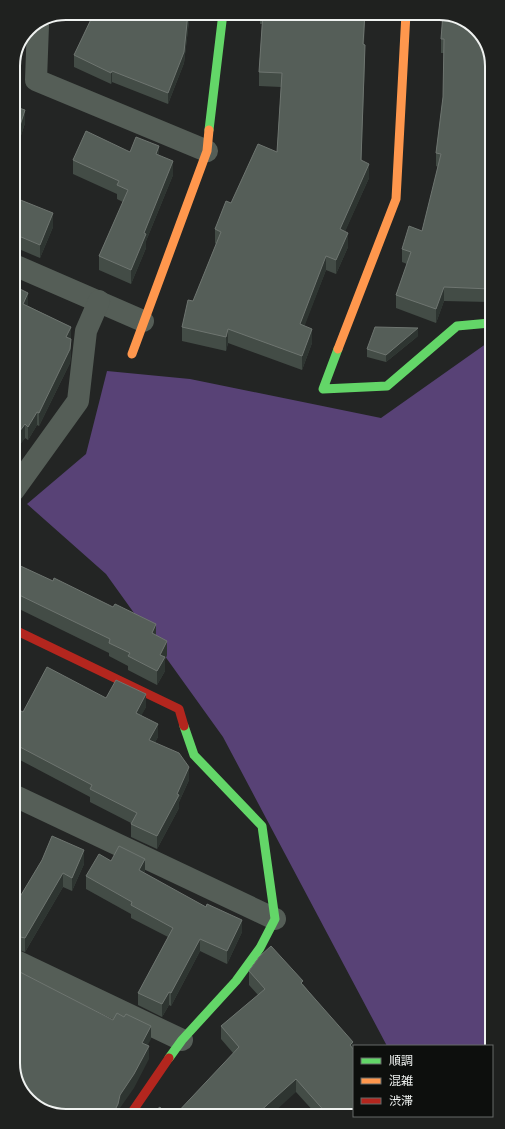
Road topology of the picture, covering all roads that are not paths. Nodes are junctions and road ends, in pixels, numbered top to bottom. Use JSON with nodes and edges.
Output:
{"nodes":[{"id":1,"x":222,"y":20,"type":"edge"},
{"id":2,"x":406,"y":20,"type":"edge"},
{"id":3,"x":38,"y":31,"type":"edge"},
{"id":4,"x":207,"y":152,"type":"junction"},
{"id":5,"x":20,"y":268,"type":"edge"},
{"id":6,"x":98,"y":301,"type":"junction"},
{"id":7,"x":143,"y":321,"type":"junction"},
{"id":8,"x":485,"y":323,"type":"edge"},
{"id":9,"x":132,"y":354,"type":"dead end"},
{"id":10,"x":20,"y":475,"type":"edge"},
{"id":11,"x":20,"y":632,"type":"edge"},
{"id":12,"x":20,"y":798,"type":"edge"},
{"id":13,"x":275,"y":919,"type":"junction"},
{"id":14,"x":20,"y":963,"type":"edge"},
{"id":15,"x":182,"y":1040,"type":"junction"},
{"id":16,"x":134,"y":1109,"type":"edge"}],
"edges":[{"from":1,"to":4,"type":"street"},
{"from":2,"to":8,"type":"street"},
{"from":3,"to":4,"type":"street"},
{"from":4,"to":7,"type":"street"},
{"from":5,"to":6,"type":"street"},
{"from":6,"to":7,"type":"street"},
{"from":6,"to":10,"type":"street"},
{"from":7,"to":9,"type":"street"},
{"from":11,"to":13,"type":"street"},
{"from":12,"to":13,"type":"street"},
{"from":13,"to":15,"type":"street"},
{"from":14,"to":15,"type":"street"},
{"from":15,"to":16,"type":"street"}]}
